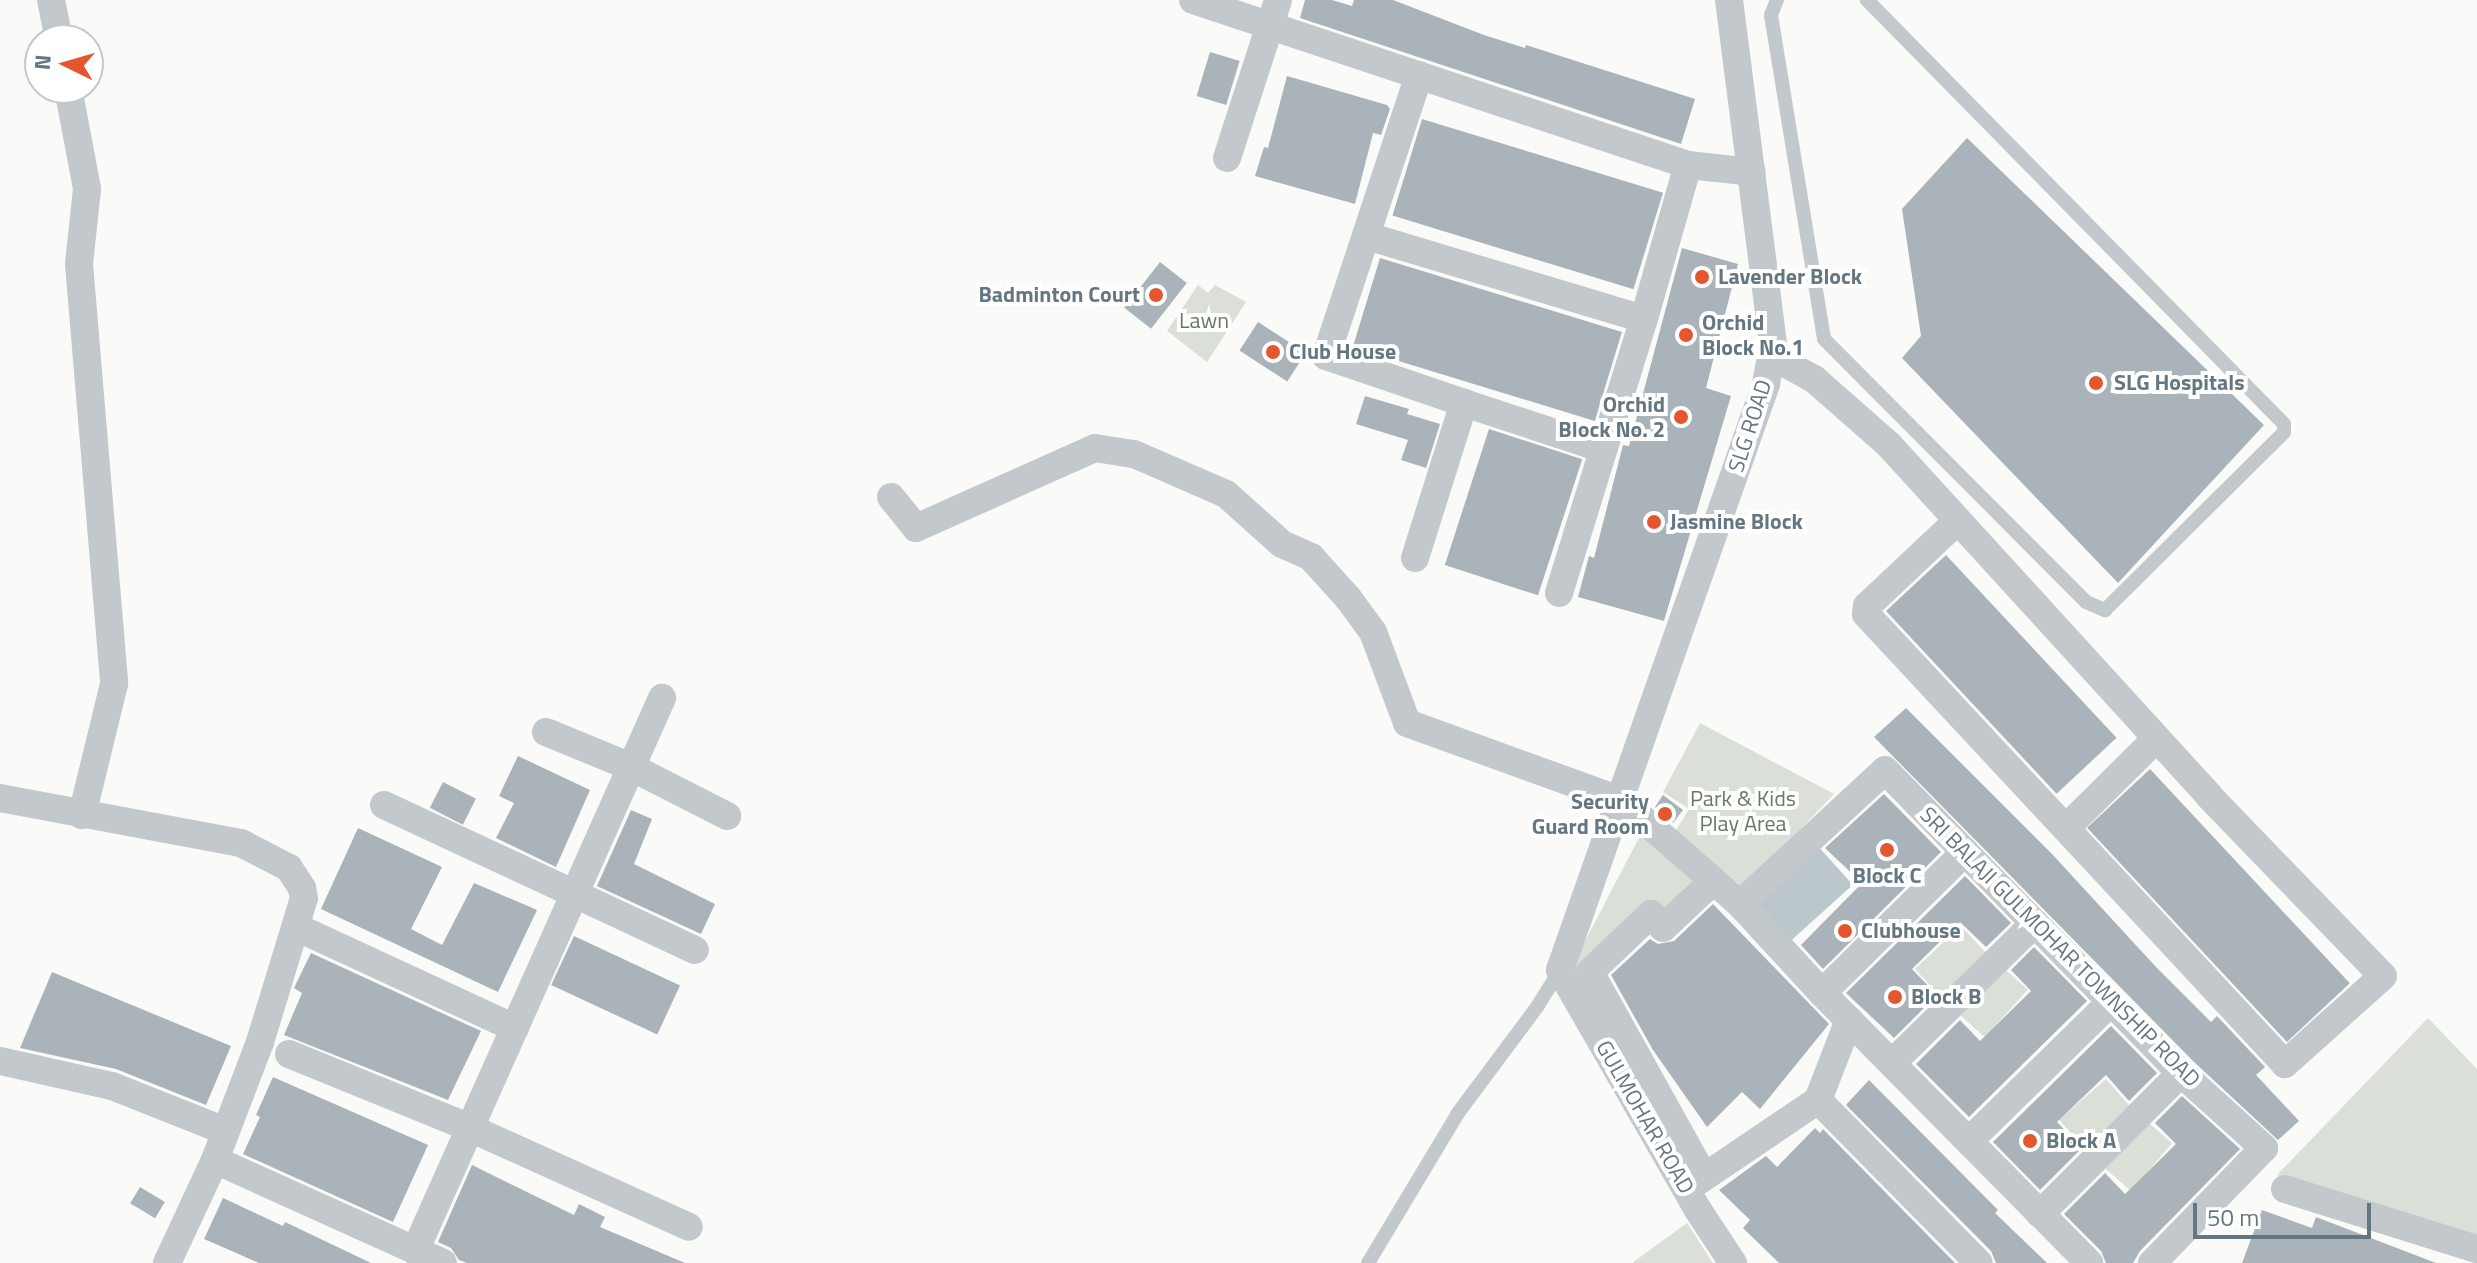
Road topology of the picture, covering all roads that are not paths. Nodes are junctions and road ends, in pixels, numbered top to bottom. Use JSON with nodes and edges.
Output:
{"nodes":[{"id":1,"x":51,"y":0,"type":"edge"},
{"id":2,"x":1193,"y":0,"type":"edge"},
{"id":3,"x":1729,"y":0,"type":"edge"},
{"id":4,"x":1777,"y":0,"type":"edge"},
{"id":5,"x":1867,"y":0,"type":"edge"},
{"id":6,"x":1273,"y":12,"type":"edge"},
{"id":7,"x":56,"y":24,"type":"edge"},
{"id":8,"x":1419,"y":75,"type":"junction"},
{"id":9,"x":71,"y":104,"type":"edge"},
{"id":10,"x":1227,"y":158,"type":"dead end"},
{"id":11,"x":1688,"y":165,"type":"junction"},
{"id":12,"x":1752,"y":172,"type":"junction"},
{"id":13,"x":1367,"y":236,"type":"junction"},
{"id":14,"x":1644,"y":319,"type":"junction"},
{"id":15,"x":1771,"y":356,"type":"junction"},
{"id":16,"x":1464,"y":403,"type":"junction"},
{"id":17,"x":1604,"y":449,"type":"junction"},
{"id":18,"x":891,"y":497,"type":"dead end"},
{"id":19,"x":1956,"y":522,"type":"junction"},
{"id":20,"x":1415,"y":558,"type":"dead end"},
{"id":21,"x":1559,"y":593,"type":"dead end"},
{"id":22,"x":662,"y":698,"type":"dead end"},
{"id":23,"x":546,"y":732,"type":"dead end"},
{"id":24,"x":2156,"y":739,"type":"junction"},
{"id":25,"x":631,"y":767,"type":"junction"},
{"id":26,"x":0,"y":798,"type":"edge"},
{"id":27,"x":1622,"y":801,"type":"junction"},
{"id":28,"x":384,"y":805,"type":"dead end"},
{"id":29,"x":82,"y":815,"type":"junction"},
{"id":30,"x":727,"y":816,"type":"dead end"},
{"id":31,"x":2067,"y":827,"type":"junction"},
{"id":32,"x":1965,"y":852,"type":"junction"},
{"id":33,"x":1713,"y":881,"type":"junction"},
{"id":34,"x":575,"y":893,"type":"junction"},
{"id":35,"x":1740,"y":904,"type":"junction"},
{"id":36,"x":2035,"y":923,"type":"junction"},
{"id":37,"x":296,"y":927,"type":"junction"},
{"id":38,"x":695,"y":950,"type":"dead end"},
{"id":39,"x":1560,"y":970,"type":"junction"},
{"id":40,"x":1822,"y":993,"type":"junction"},
{"id":41,"x":2111,"y":1002,"type":"junction"},
{"id":42,"x":1849,"y":1020,"type":"junction"},
{"id":43,"x":515,"y":1028,"type":"junction"},
{"id":44,"x":289,"y":1054,"type":"dead end"},
{"id":45,"x":0,"y":1061,"type":"edge"},
{"id":46,"x":1892,"y":1063,"type":"junction"},
{"id":47,"x":2181,"y":1073,"type":"junction"},
{"id":48,"x":1818,"y":1100,"type":"junction"},
{"id":49,"x":470,"y":1128,"type":"junction"},
{"id":50,"x":225,"y":1131,"type":"junction"},
{"id":51,"x":1969,"y":1141,"type":"junction"},
{"id":52,"x":215,"y":1160,"type":"junction"},
{"id":53,"x":1695,"y":1182,"type":"junction"},
{"id":54,"x":2285,"y":1189,"type":"dead end"},
{"id":55,"x":2040,"y":1214,"type":"junction"},
{"id":56,"x":689,"y":1227,"type":"dead end"},
{"id":57,"x":2477,"y":1249,"type":"edge"},
{"id":58,"x":415,"y":1251,"type":"junction"},
{"id":59,"x":167,"y":1263,"type":"edge"},
{"id":60,"x":443,"y":1263,"type":"edge"},
{"id":61,"x":1368,"y":1263,"type":"edge"},
{"id":62,"x":1733,"y":1263,"type":"edge"},
{"id":63,"x":1979,"y":1263,"type":"edge"},
{"id":64,"x":2089,"y":1263,"type":"edge"},
{"id":65,"x":2152,"y":1263,"type":"edge"}],
"edges":[{"from":1,"to":7,"type":"street"},
{"from":2,"to":6,"type":"street"},
{"from":3,"to":12,"type":"street","name":"SLG ROAD"},
{"from":4,"to":5,"type":"lane"},
{"from":6,"to":8,"type":"street"},
{"from":6,"to":10,"type":"street"},
{"from":8,"to":11,"type":"street"},
{"from":8,"to":13,"type":"street"},
{"from":9,"to":29,"type":"street"},
{"from":11,"to":12,"type":"street"},
{"from":11,"to":14,"type":"street"},
{"from":12,"to":15,"type":"street","name":"SLG ROAD"},
{"from":13,"to":14,"type":"street"},
{"from":13,"to":16,"type":"street"},
{"from":14,"to":17,"type":"street"},
{"from":15,"to":19,"type":"street"},
{"from":15,"to":27,"type":"street","name":"SLG ROAD"},
{"from":16,"to":17,"type":"street"},
{"from":16,"to":20,"type":"street"},
{"from":17,"to":21,"type":"street"},
{"from":18,"to":27,"type":"street"},
{"from":19,"to":24,"type":"street"},
{"from":19,"to":31,"type":"street"},
{"from":22,"to":25,"type":"street"},
{"from":23,"to":25,"type":"street"},
{"from":24,"to":31,"type":"street"},
{"from":24,"to":31,"type":"street"},
{"from":25,"to":30,"type":"street"},
{"from":25,"to":34,"type":"street"},
{"from":26,"to":29,"type":"street"},
{"from":27,"to":33,"type":"street"},
{"from":27,"to":39,"type":"street","name":"SLG ROAD"},
{"from":28,"to":34,"type":"street"},
{"from":29,"to":37,"type":"street"},
{"from":32,"to":35,"type":"street","name":"SRI BALAJI GULMOHAR TOWNSHIP ROAD"},
{"from":32,"to":36,"type":"street","name":"SRI BALAJI GULMOHAR TOWNSHIP ROAD"},
{"from":32,"to":40,"type":"street"},
{"from":33,"to":35,"type":"street"},
{"from":33,"to":53,"type":"street"},
{"from":34,"to":38,"type":"street"},
{"from":34,"to":43,"type":"street"},
{"from":35,"to":40,"type":"street"},
{"from":36,"to":41,"type":"street","name":"SRI BALAJI GULMOHAR TOWNSHIP ROAD"},
{"from":36,"to":46,"type":"street"},
{"from":37,"to":43,"type":"street"},
{"from":37,"to":50,"type":"street"},
{"from":39,"to":53,"type":"street","name":"GULMOHAR ROAD"},
{"from":39,"to":61,"type":"lane"},
{"from":40,"to":42,"type":"street"},
{"from":41,"to":47,"type":"street","name":"SRI BALAJI GULMOHAR TOWNSHIP ROAD"},
{"from":41,"to":51,"type":"street"},
{"from":42,"to":46,"type":"street"},
{"from":42,"to":48,"type":"street"},
{"from":43,"to":49,"type":"street"},
{"from":44,"to":49,"type":"street"},
{"from":45,"to":50,"type":"street"},
{"from":46,"to":51,"type":"street"},
{"from":47,"to":55,"type":"street"},
{"from":47,"to":65,"type":"street","name":"SRI BALAJI GULMOHAR TOWNSHIP ROAD"},
{"from":48,"to":53,"type":"street"},
{"from":48,"to":63,"type":"street"},
{"from":49,"to":56,"type":"street"},
{"from":49,"to":58,"type":"street"},
{"from":50,"to":52,"type":"street"},
{"from":51,"to":55,"type":"street"},
{"from":52,"to":58,"type":"street"},
{"from":52,"to":59,"type":"street"},
{"from":53,"to":62,"type":"street","name":"GULMOHAR ROAD"},
{"from":54,"to":57,"type":"street"},
{"from":55,"to":64,"type":"street"},
{"from":58,"to":60,"type":"street"}]}
